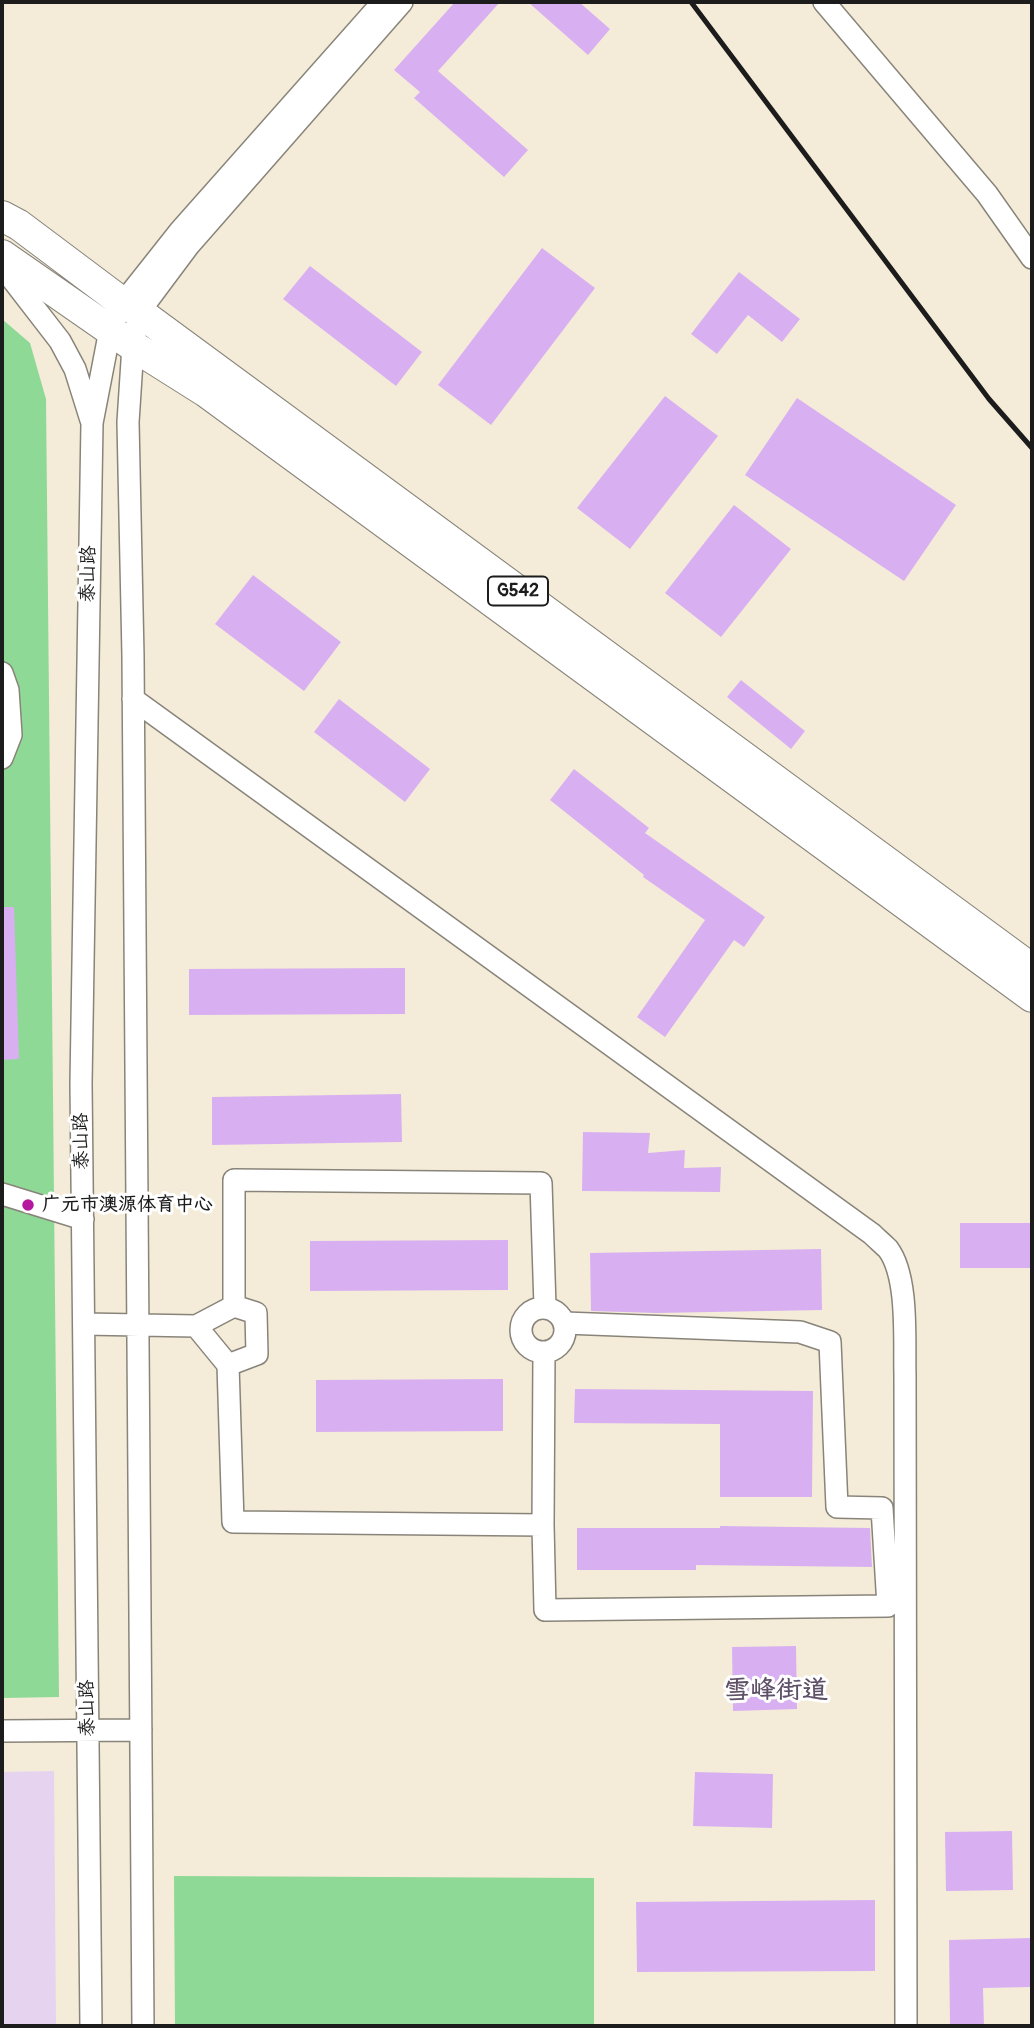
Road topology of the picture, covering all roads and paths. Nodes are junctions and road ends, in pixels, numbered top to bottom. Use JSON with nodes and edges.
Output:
{"nodes":[{"id":1,"x":383,"y":2,"type":"edge"},
{"id":2,"x":402,"y":2,"type":"edge"},
{"id":3,"x":824,"y":2,"type":"edge"},
{"id":4,"x":7,"y":216,"type":"edge"},
{"id":5,"x":2,"y":255,"type":"edge"},
{"id":6,"x":1032,"y":258,"type":"edge"},
{"id":7,"x":2,"y":266,"type":"edge"},
{"id":8,"x":2,"y":287,"type":"edge"},
{"id":9,"x":35,"y":307,"type":"junction"},
{"id":10,"x":131,"y":308,"type":"junction"},
{"id":11,"x":122,"y":338,"type":"junction"},
{"id":12,"x":92,"y":423,"type":"junction"},
{"id":13,"x":2,"y":673,"type":"edge"},
{"id":14,"x":133,"y":699,"type":"junction"},
{"id":15,"x":2,"y":758,"type":"edge"},
{"id":16,"x":1032,"y":969,"type":"edge"},
{"id":17,"x":1032,"y":997,"type":"edge"},
{"id":18,"x":2,"y":1194,"type":"edge"},
{"id":19,"x":83,"y":1219,"type":"junction"},
{"id":20,"x":234,"y":1306,"type":"junction"},
{"id":21,"x":545,"y":1307,"type":"junction"},
{"id":22,"x":84,"y":1324,"type":"junction"},
{"id":23,"x":138,"y":1324,"type":"junction"},
{"id":24,"x":565,"y":1324,"type":"junction"},
{"id":25,"x":196,"y":1326,"type":"junction"},
{"id":26,"x":544,"y":1353,"type":"junction"},
{"id":27,"x":228,"y":1365,"type":"junction"},
{"id":28,"x":543,"y":1525,"type":"junction"},
{"id":29,"x":88,"y":1730,"type":"junction"},
{"id":30,"x":141,"y":1730,"type":"junction"},
{"id":31,"x":2,"y":1731,"type":"edge"},
{"id":32,"x":91,"y":2026,"type":"edge"},
{"id":33,"x":143,"y":2026,"type":"edge"},
{"id":34,"x":906,"y":2026,"type":"edge"}],
"edges":[{"from":1,"to":10,"type":"street"},
{"from":2,"to":10,"type":"street"},
{"from":3,"to":6,"type":"street"},
{"from":4,"to":10,"type":"highway","number":"G542"},
{"from":5,"to":11,"type":"highway","number":"G542"},
{"from":7,"to":9,"type":"street"},
{"from":8,"to":9,"type":"street"},
{"from":9,"to":12,"type":"street"},
{"from":10,"to":11,"type":"street","name":"泰山路"},
{"from":10,"to":16,"type":"highway","number":"G542"},
{"from":11,"to":12,"type":"street","name":"泰山路"},
{"from":11,"to":14,"type":"street","name":"泰山路"},
{"from":11,"to":17,"type":"highway","number":"G542"},
{"from":12,"to":19,"type":"street","name":"泰山路"},
{"from":13,"to":15,"type":"street"},
{"from":14,"to":23,"type":"street","name":"泰山路"},
{"from":14,"to":34,"type":"street"},
{"from":18,"to":19,"type":"street"},
{"from":19,"to":22,"type":"street","name":"泰山路"},
{"from":20,"to":21,"type":"street"},
{"from":20,"to":25,"type":"street"},
{"from":20,"to":27,"type":"street"},
{"from":21,"to":24,"type":"street"},
{"from":21,"to":26,"type":"street"},
{"from":22,"to":23,"type":"street"},
{"from":22,"to":29,"type":"street","name":"泰山路"},
{"from":23,"to":25,"type":"street"},
{"from":23,"to":30,"type":"street","name":"泰山路"},
{"from":24,"to":26,"type":"street"},
{"from":24,"to":28,"type":"street"},
{"from":25,"to":27,"type":"street"},
{"from":26,"to":28,"type":"street"},
{"from":27,"to":28,"type":"street"},
{"from":29,"to":30,"type":"street"},
{"from":29,"to":31,"type":"street"},
{"from":29,"to":32,"type":"street","name":"泰山路"},
{"from":30,"to":33,"type":"street","name":"泰山路"}]}
